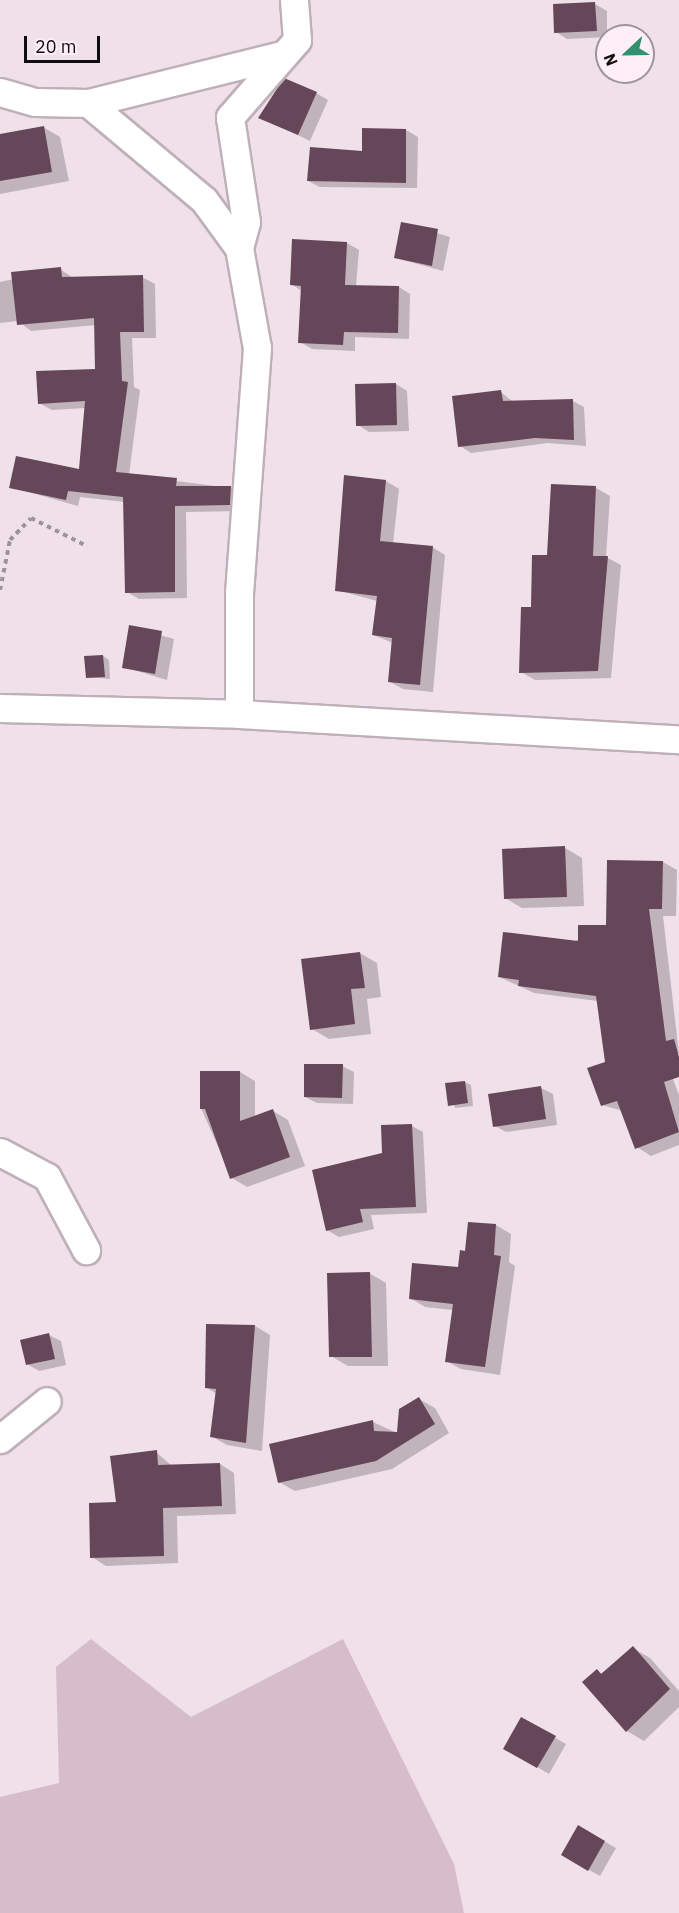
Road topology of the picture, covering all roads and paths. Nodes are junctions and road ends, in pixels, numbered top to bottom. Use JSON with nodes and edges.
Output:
{"nodes":[{"id":1,"x":294,"y":0,"type":"edge"},
{"id":2,"x":282,"y":55,"type":"junction"},
{"id":3,"x":0,"y":92,"type":"edge"},
{"id":4,"x":88,"y":103,"type":"junction"},
{"id":5,"x":239,"y":248,"type":"junction"},
{"id":6,"x":87,"y":546,"type":"dead end"},
{"id":7,"x":0,"y":590,"type":"edge"},
{"id":8,"x":0,"y":708,"type":"edge"},
{"id":9,"x":239,"y":714,"type":"junction"},
{"id":10,"x":679,"y":739,"type":"edge"},
{"id":11,"x":0,"y":1152,"type":"edge"},
{"id":12,"x":86,"y":1250,"type":"dead end"},
{"id":13,"x":47,"y":1401,"type":"dead end"},
{"id":14,"x":0,"y":1439,"type":"edge"}],
"edges":[{"from":1,"to":2,"type":"street"},
{"from":2,"to":4,"type":"street"},
{"from":2,"to":5,"type":"street"},
{"from":3,"to":4,"type":"street"},
{"from":4,"to":5,"type":"street"},
{"from":5,"to":9,"type":"street"},
{"from":6,"to":7,"type":"path"},
{"from":8,"to":9,"type":"street"},
{"from":9,"to":10,"type":"street"},
{"from":11,"to":12,"type":"street"},
{"from":13,"to":14,"type":"street"}]}
